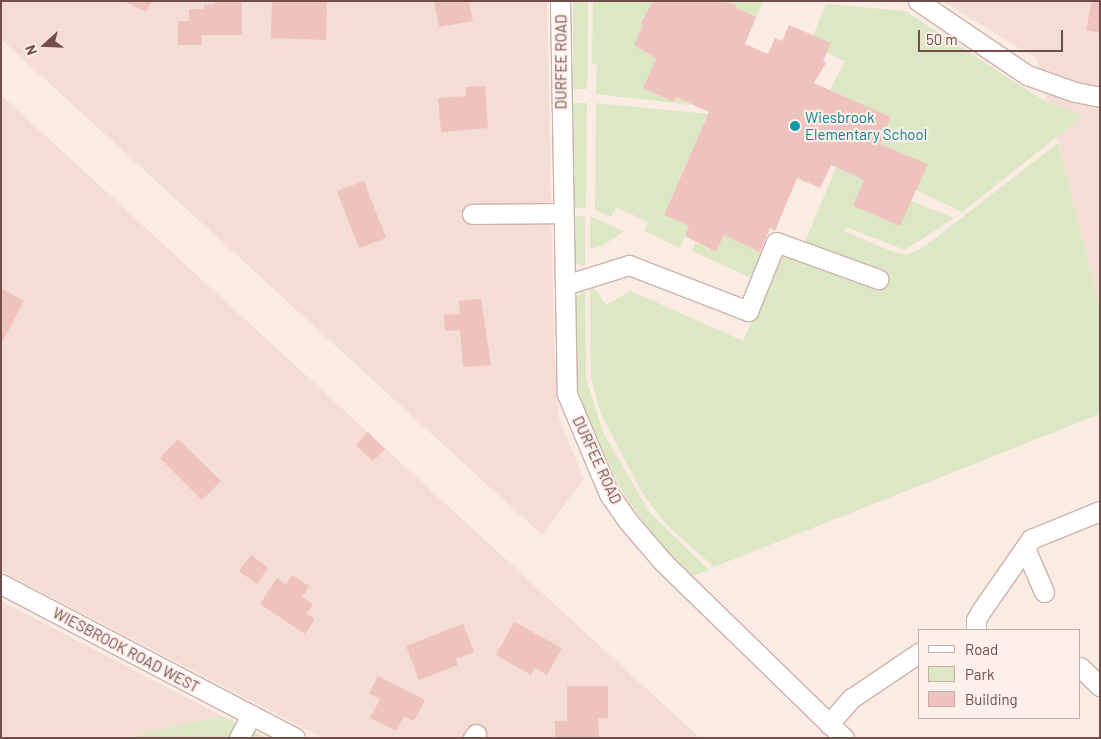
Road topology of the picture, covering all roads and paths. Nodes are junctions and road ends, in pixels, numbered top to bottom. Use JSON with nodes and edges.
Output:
{"nodes":[{"id":1,"x":560,"y":1,"type":"edge"},
{"id":2,"x":918,"y":1,"type":"edge"},
{"id":3,"x":1100,"y":97,"type":"edge"},
{"id":4,"x":562,"y":213,"type":"junction"},
{"id":5,"x":472,"y":214,"type":"dead end"},
{"id":6,"x":878,"y":279,"type":"dead end"},
{"id":7,"x":565,"y":285,"type":"junction"},
{"id":8,"x":1100,"y":511,"type":"edge"},
{"id":9,"x":1025,"y":548,"type":"junction"},
{"id":10,"x":1,"y":584,"type":"edge"},
{"id":11,"x":1044,"y":592,"type":"dead end"},
{"id":12,"x":976,"y":629,"type":"edge"},
{"id":13,"x":918,"y":653,"type":"edge"},
{"id":14,"x":1081,"y":668,"type":"edge"},
{"id":15,"x":1100,"y":686,"type":"edge"},
{"id":16,"x":251,"y":716,"type":"junction"},
{"id":17,"x":829,"y":724,"type":"junction"},
{"id":18,"x":239,"y":738,"type":"edge"},
{"id":19,"x":295,"y":738,"type":"edge"},
{"id":20,"x":844,"y":738,"type":"edge"}],
"edges":[{"from":1,"to":4,"type":"street","name":"DURFEE ROAD"},
{"from":2,"to":3,"type":"street"},
{"from":4,"to":5,"type":"street"},
{"from":4,"to":7,"type":"street","name":"DURFEE ROAD"},
{"from":6,"to":7,"type":"street"},
{"from":7,"to":17,"type":"street","name":"DURFEE ROAD"},
{"from":8,"to":9,"type":"street"},
{"from":9,"to":11,"type":"street"},
{"from":9,"to":12,"type":"street"},
{"from":10,"to":16,"type":"street","name":"WIESBROOK ROAD WEST"},
{"from":13,"to":17,"type":"street"},
{"from":14,"to":15,"type":"street"},
{"from":16,"to":18,"type":"street"},
{"from":16,"to":19,"type":"street","name":"WIESBROOK ROAD WEST"},
{"from":17,"to":20,"type":"street","name":"DURFEE ROAD"}]}
